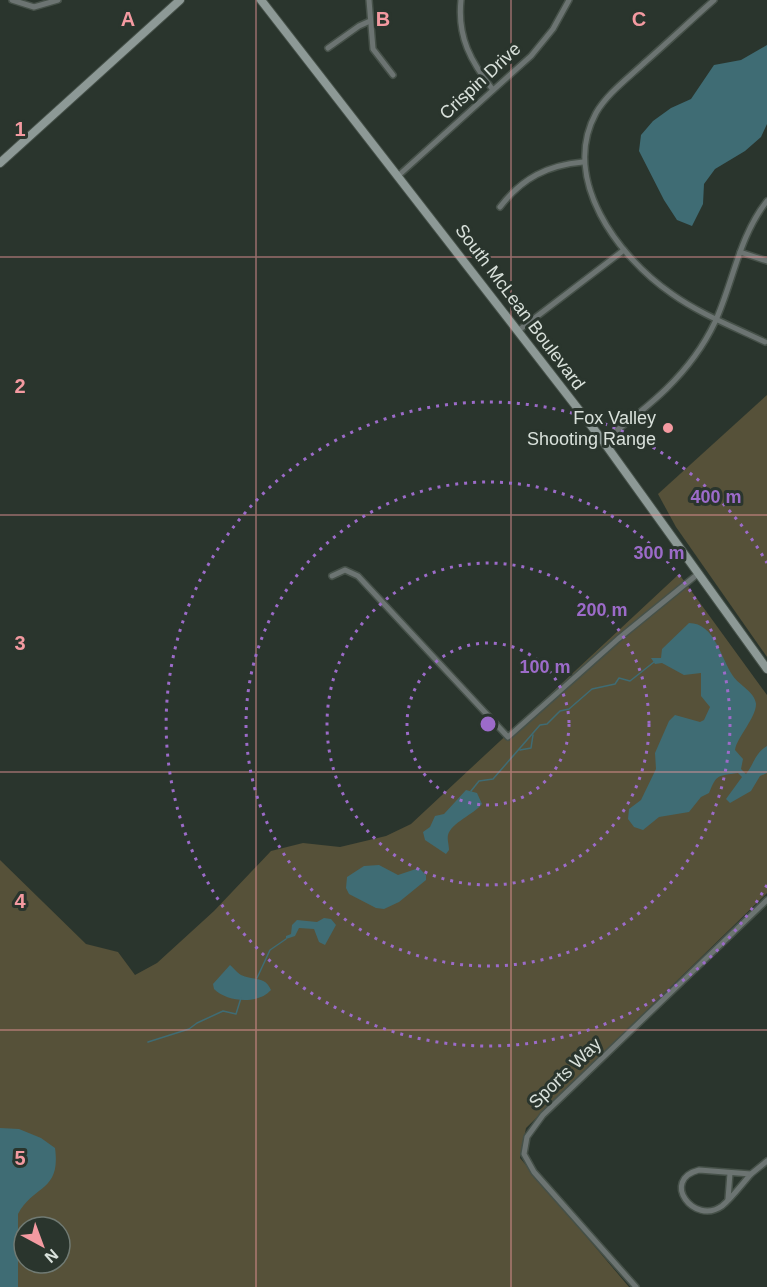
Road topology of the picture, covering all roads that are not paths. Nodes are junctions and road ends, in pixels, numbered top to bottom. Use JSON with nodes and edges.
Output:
{"nodes":[{"id":1,"x":12,"y":0,"type":"edge"},
{"id":2,"x":58,"y":0,"type":"edge"},
{"id":3,"x":180,"y":0,"type":"edge"},
{"id":4,"x":261,"y":0,"type":"edge"},
{"id":5,"x":369,"y":0,"type":"edge"},
{"id":6,"x":461,"y":0,"type":"edge"},
{"id":7,"x":569,"y":0,"type":"edge"},
{"id":8,"x":714,"y":0,"type":"edge"},
{"id":9,"x":369,"y":21,"type":"junction"},
{"id":10,"x":328,"y":48,"type":"dead end"},
{"id":11,"x":393,"y":75,"type":"dead end"},
{"id":12,"x":493,"y":90,"type":"junction"},
{"id":13,"x":583,"y":162,"type":"junction"},
{"id":14,"x":0,"y":163,"type":"edge"},
{"id":15,"x":399,"y":175,"type":"junction"},
{"id":16,"x":767,"y":201,"type":"edge"},
{"id":17,"x":500,"y":207,"type":"dead end"},
{"id":18,"x":624,"y":250,"type":"junction"},
{"id":19,"x":740,"y":252,"type":"junction"},
{"id":20,"x":767,"y":261,"type":"edge"},
{"id":21,"x":716,"y":319,"type":"junction"},
{"id":22,"x":519,"y":330,"type":"junction"},
{"id":23,"x":765,"y":342,"type":"dead end"},
{"id":24,"x":603,"y":441,"type":"junction"},
{"id":25,"x":699,"y":573,"type":"junction"},
{"id":26,"x":332,"y":576,"type":"dead end"},
{"id":27,"x":767,"y":669,"type":"edge"},
{"id":28,"x":767,"y":900,"type":"edge"},
{"id":29,"x":767,"y":1161,"type":"edge"},
{"id":30,"x":729,"y":1173,"type":"junction"},
{"id":31,"x":751,"y":1174,"type":"junction"},
{"id":32,"x":728,"y":1199,"type":"junction"},
{"id":33,"x":636,"y":1287,"type":"edge"}],
"edges":[{"from":1,"to":2,"type":"street"},
{"from":3,"to":14,"type":"main road"},
{"from":4,"to":15,"type":"main road","name":"South McLean Boulevard"},
{"from":5,"to":9,"type":"street"},
{"from":6,"to":12,"type":"street"},
{"from":7,"to":12,"type":"street","name":"Crispin Drive"},
{"from":8,"to":13,"type":"street"},
{"from":9,"to":10,"type":"street"},
{"from":9,"to":11,"type":"street"},
{"from":12,"to":15,"type":"street","name":"Crispin Drive"},
{"from":13,"to":17,"type":"street"},
{"from":13,"to":18,"type":"street"},
{"from":15,"to":22,"type":"main road","name":"South McLean Boulevard"},
{"from":16,"to":19,"type":"street"},
{"from":18,"to":21,"type":"street"},
{"from":18,"to":22,"type":"street"},
{"from":19,"to":20,"type":"street"},
{"from":19,"to":21,"type":"street"},
{"from":21,"to":23,"type":"street"},
{"from":21,"to":24,"type":"street"},
{"from":22,"to":24,"type":"main road","name":"South McLean Boulevard"},
{"from":24,"to":25,"type":"main road","name":"South McLean Boulevard"},
{"from":25,"to":26,"type":"street"},
{"from":25,"to":27,"type":"main road","name":"South McLean Boulevard"},
{"from":28,"to":33,"type":"street","name":"Sports Way"},
{"from":29,"to":31,"type":"street"},
{"from":30,"to":31,"type":"street"},
{"from":30,"to":32,"type":"street"},
{"from":30,"to":32,"type":"street"},
{"from":31,"to":32,"type":"street"}]}
